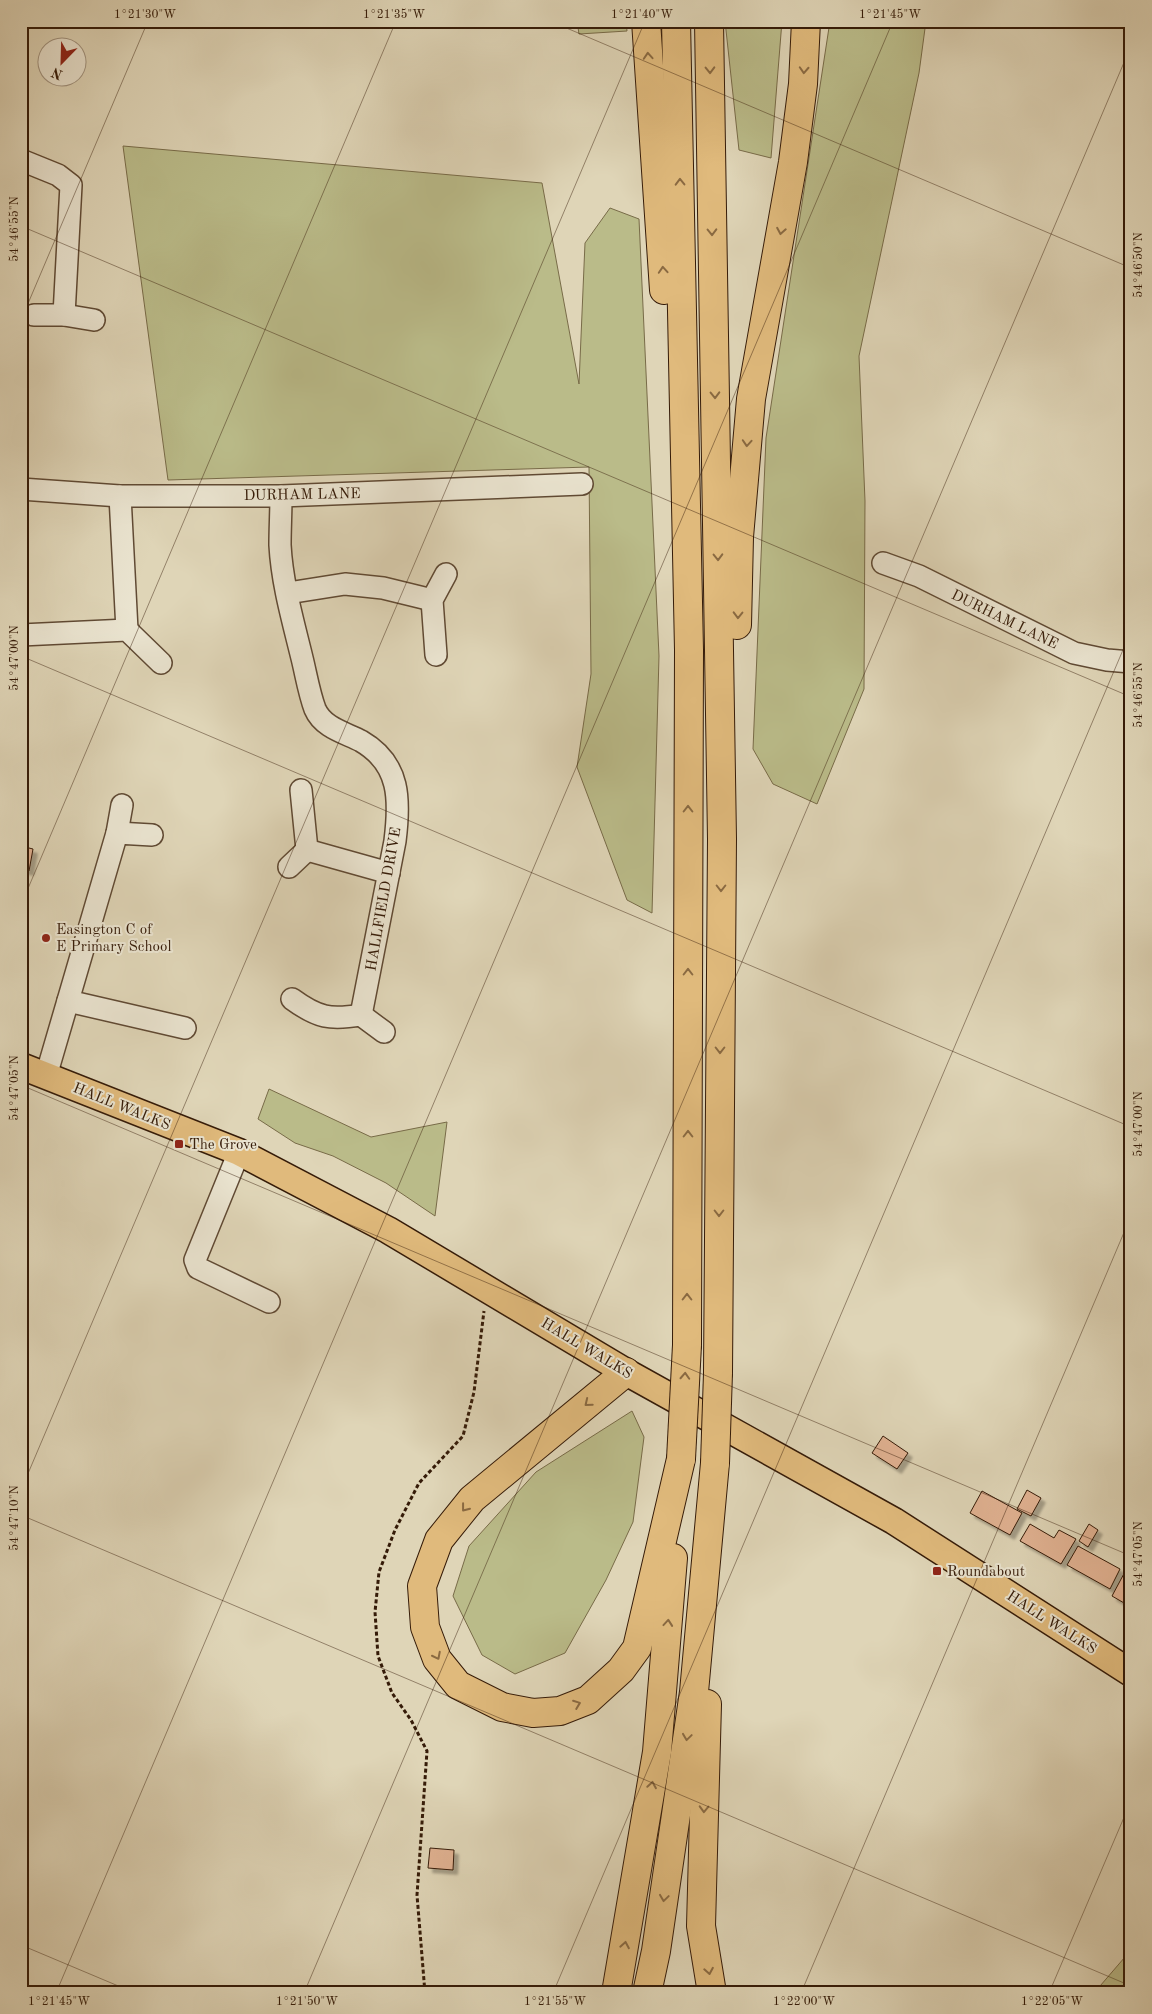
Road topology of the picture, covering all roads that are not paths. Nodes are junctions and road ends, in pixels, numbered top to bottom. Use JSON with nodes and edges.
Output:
{"nodes":[{"id":1,"x":646,"y":21,"type":"edge"},
{"id":2,"x":676,"y":21,"type":"edge"},
{"id":3,"x":709,"y":21,"type":"edge"},
{"id":4,"x":806,"y":21,"type":"edge"},
{"id":5,"x":21,"y":160,"type":"edge"},
{"id":6,"x":34,"y":315,"type":"dead end"},
{"id":7,"x":64,"y":315,"type":"junction"},
{"id":8,"x":94,"y":320,"type":"dead end"},
{"id":9,"x":582,"y":484,"type":"dead end"},
{"id":10,"x":21,"y":489,"type":"edge"},
{"id":11,"x":120,"y":496,"type":"junction"},
{"id":12,"x":281,"y":496,"type":"junction"},
{"id":13,"x":882,"y":563,"type":"dead end"},
{"id":14,"x":446,"y":574,"type":"dead end"},
{"id":15,"x":288,"y":593,"type":"junction"},
{"id":16,"x":432,"y":600,"type":"junction"},
{"id":17,"x":127,"y":630,"type":"junction"},
{"id":18,"x":21,"y":635,"type":"edge"},
{"id":19,"x":689,"y":650,"type":"junction"},
{"id":20,"x":436,"y":655,"type":"dead end"},
{"id":21,"x":1131,"y":662,"type":"edge"},
{"id":22,"x":162,"y":663,"type":"dead end"},
{"id":23,"x":300,"y":790,"type":"dead end"},
{"id":24,"x":122,"y":805,"type":"dead end"},
{"id":25,"x":117,"y":833,"type":"junction"},
{"id":26,"x":152,"y":835,"type":"dead end"},
{"id":27,"x":722,"y":839,"type":"junction"},
{"id":28,"x":307,"y":850,"type":"junction"},
{"id":29,"x":289,"y":868,"type":"dead end"},
{"id":30,"x":389,"y":874,"type":"junction"},
{"id":31,"x":292,"y":999,"type":"dead end"},
{"id":32,"x":68,"y":1001,"type":"junction"},
{"id":33,"x":362,"y":1015,"type":"junction"},
{"id":34,"x":185,"y":1028,"type":"dead end"},
{"id":35,"x":384,"y":1032,"type":"dead end"},
{"id":36,"x":21,"y":1066,"type":"edge"},
{"id":37,"x":46,"y":1076,"type":"junction"},
{"id":38,"x":239,"y":1152,"type":"junction"},
{"id":39,"x":268,"y":1302,"type":"dead end"},
{"id":40,"x":626,"y":1372,"type":"junction"},
{"id":41,"x":681,"y":1460,"type":"junction"},
{"id":42,"x":715,"y":1463,"type":"junction"},
{"id":43,"x":1131,"y":1673,"type":"edge"},
{"id":44,"x":616,"y":1993,"type":"edge"},
{"id":45,"x":647,"y":1993,"type":"edge"},
{"id":46,"x":712,"y":1993,"type":"edge"}],
"edges":[{"from":19,"to":1,"type":"highway","one_way":true},
{"from":19,"to":2,"type":"highway","one_way":true},
{"from":3,"to":27,"type":"highway","one_way":true},
{"from":4,"to":27,"type":"highway","one_way":true},
{"from":5,"to":7,"type":"street"},
{"from":6,"to":7,"type":"street"},
{"from":7,"to":8,"type":"street"},
{"from":9,"to":12,"type":"street","name":"DURHAM LANE"},
{"from":10,"to":11,"type":"street","name":"DURHAM LANE"},
{"from":11,"to":12,"type":"street","name":"DURHAM LANE"},
{"from":11,"to":17,"type":"street"},
{"from":12,"to":15,"type":"street","name":"HALLFIELD DRIVE"},
{"from":13,"to":21,"type":"street","name":"DURHAM LANE"},
{"from":14,"to":16,"type":"street"},
{"from":15,"to":16,"type":"street"},
{"from":15,"to":30,"type":"street","name":"HALLFIELD DRIVE"},
{"from":16,"to":20,"type":"street"},
{"from":17,"to":18,"type":"street"},
{"from":17,"to":22,"type":"street"},
{"from":41,"to":19,"type":"highway","one_way":true,"bridge":true},
{"from":23,"to":28,"type":"street"},
{"from":24,"to":25,"type":"street"},
{"from":25,"to":26,"type":"street"},
{"from":25,"to":32,"type":"street"},
{"from":27,"to":42,"type":"highway","one_way":true,"bridge":true},
{"from":28,"to":29,"type":"street"},
{"from":28,"to":30,"type":"street"},
{"from":30,"to":33,"type":"street","name":"HALLFIELD DRIVE"},
{"from":31,"to":33,"type":"street"},
{"from":32,"to":34,"type":"street"},
{"from":32,"to":37,"type":"street"},
{"from":33,"to":35,"type":"street"},
{"from":36,"to":37,"type":"main road","name":"HALL WALKS"},
{"from":37,"to":38,"type":"main road","name":"HALL WALKS"},
{"from":38,"to":39,"type":"street"},
{"from":38,"to":40,"type":"main road","name":"HALL WALKS"},
{"from":40,"to":41,"type":"highway","one_way":true},
{"from":40,"to":43,"type":"main road","name":"HALL WALKS"},
{"from":44,"to":41,"type":"highway","one_way":true},
{"from":42,"to":45,"type":"highway","one_way":true},
{"from":42,"to":46,"type":"highway","one_way":true}]}
